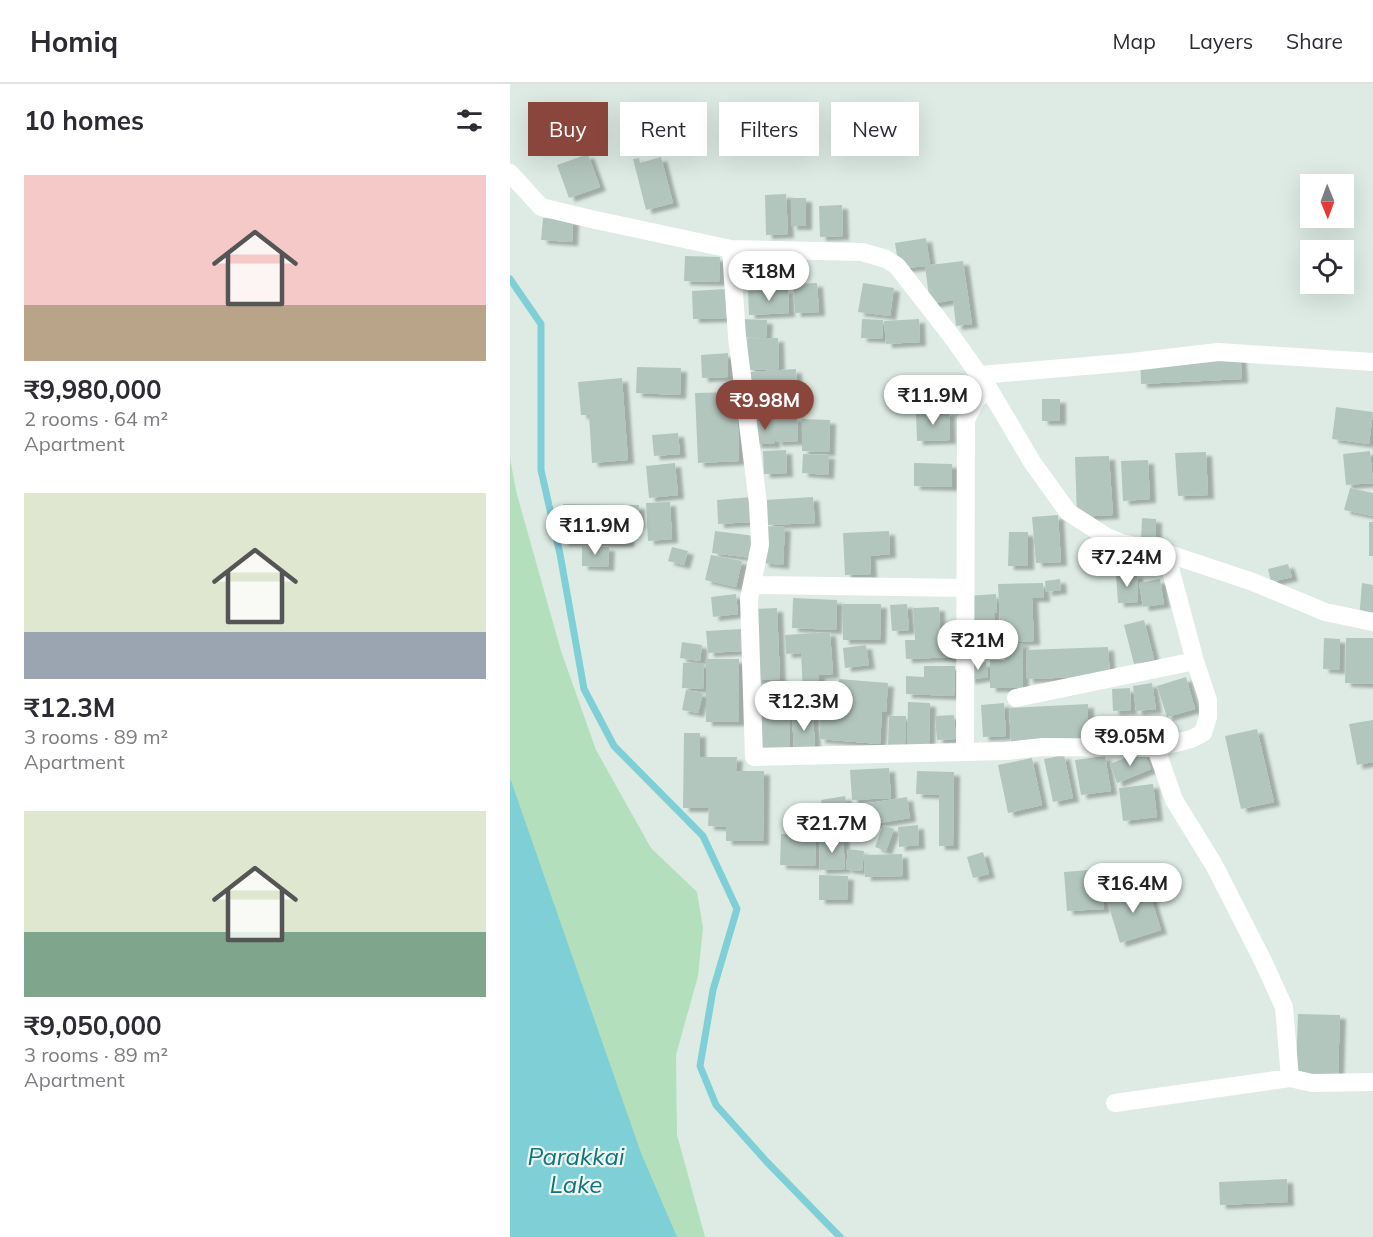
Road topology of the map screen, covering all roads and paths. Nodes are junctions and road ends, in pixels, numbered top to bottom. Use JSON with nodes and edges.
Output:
{"nodes":[{"id":1,"x":510,"y":172,"type":"edge"},
{"id":2,"x":731,"y":249,"type":"junction"},
{"id":3,"x":1373,"y":362,"type":"edge"},
{"id":4,"x":985,"y":382,"type":"junction"},
{"id":5,"x":1166,"y":553,"type":"junction"},
{"id":6,"x":754,"y":585,"type":"junction"},
{"id":7,"x":965,"y":588,"type":"junction"},
{"id":8,"x":1373,"y":622,"type":"edge"},
{"id":9,"x":1195,"y":661,"type":"junction"},
{"id":10,"x":1016,"y":698,"type":"dead end"},
{"id":11,"x":1156,"y":748,"type":"junction"},
{"id":12,"x":965,"y":752,"type":"junction"},
{"id":13,"x":1290,"y":1077,"type":"junction"},
{"id":14,"x":1373,"y":1082,"type":"edge"},
{"id":15,"x":1116,"y":1103,"type":"dead end"}],
"edges":[{"from":1,"to":2,"type":"street"},
{"from":2,"to":4,"type":"street"},
{"from":2,"to":6,"type":"street"},
{"from":3,"to":4,"type":"street"},
{"from":4,"to":5,"type":"street"},
{"from":4,"to":7,"type":"street"},
{"from":5,"to":8,"type":"street"},
{"from":5,"to":9,"type":"street"},
{"from":6,"to":7,"type":"street"},
{"from":6,"to":12,"type":"street"},
{"from":7,"to":12,"type":"street"},
{"from":9,"to":10,"type":"street"},
{"from":9,"to":11,"type":"street"},
{"from":11,"to":12,"type":"street"},
{"from":11,"to":13,"type":"street"},
{"from":13,"to":14,"type":"street"},
{"from":13,"to":15,"type":"street"}]}
